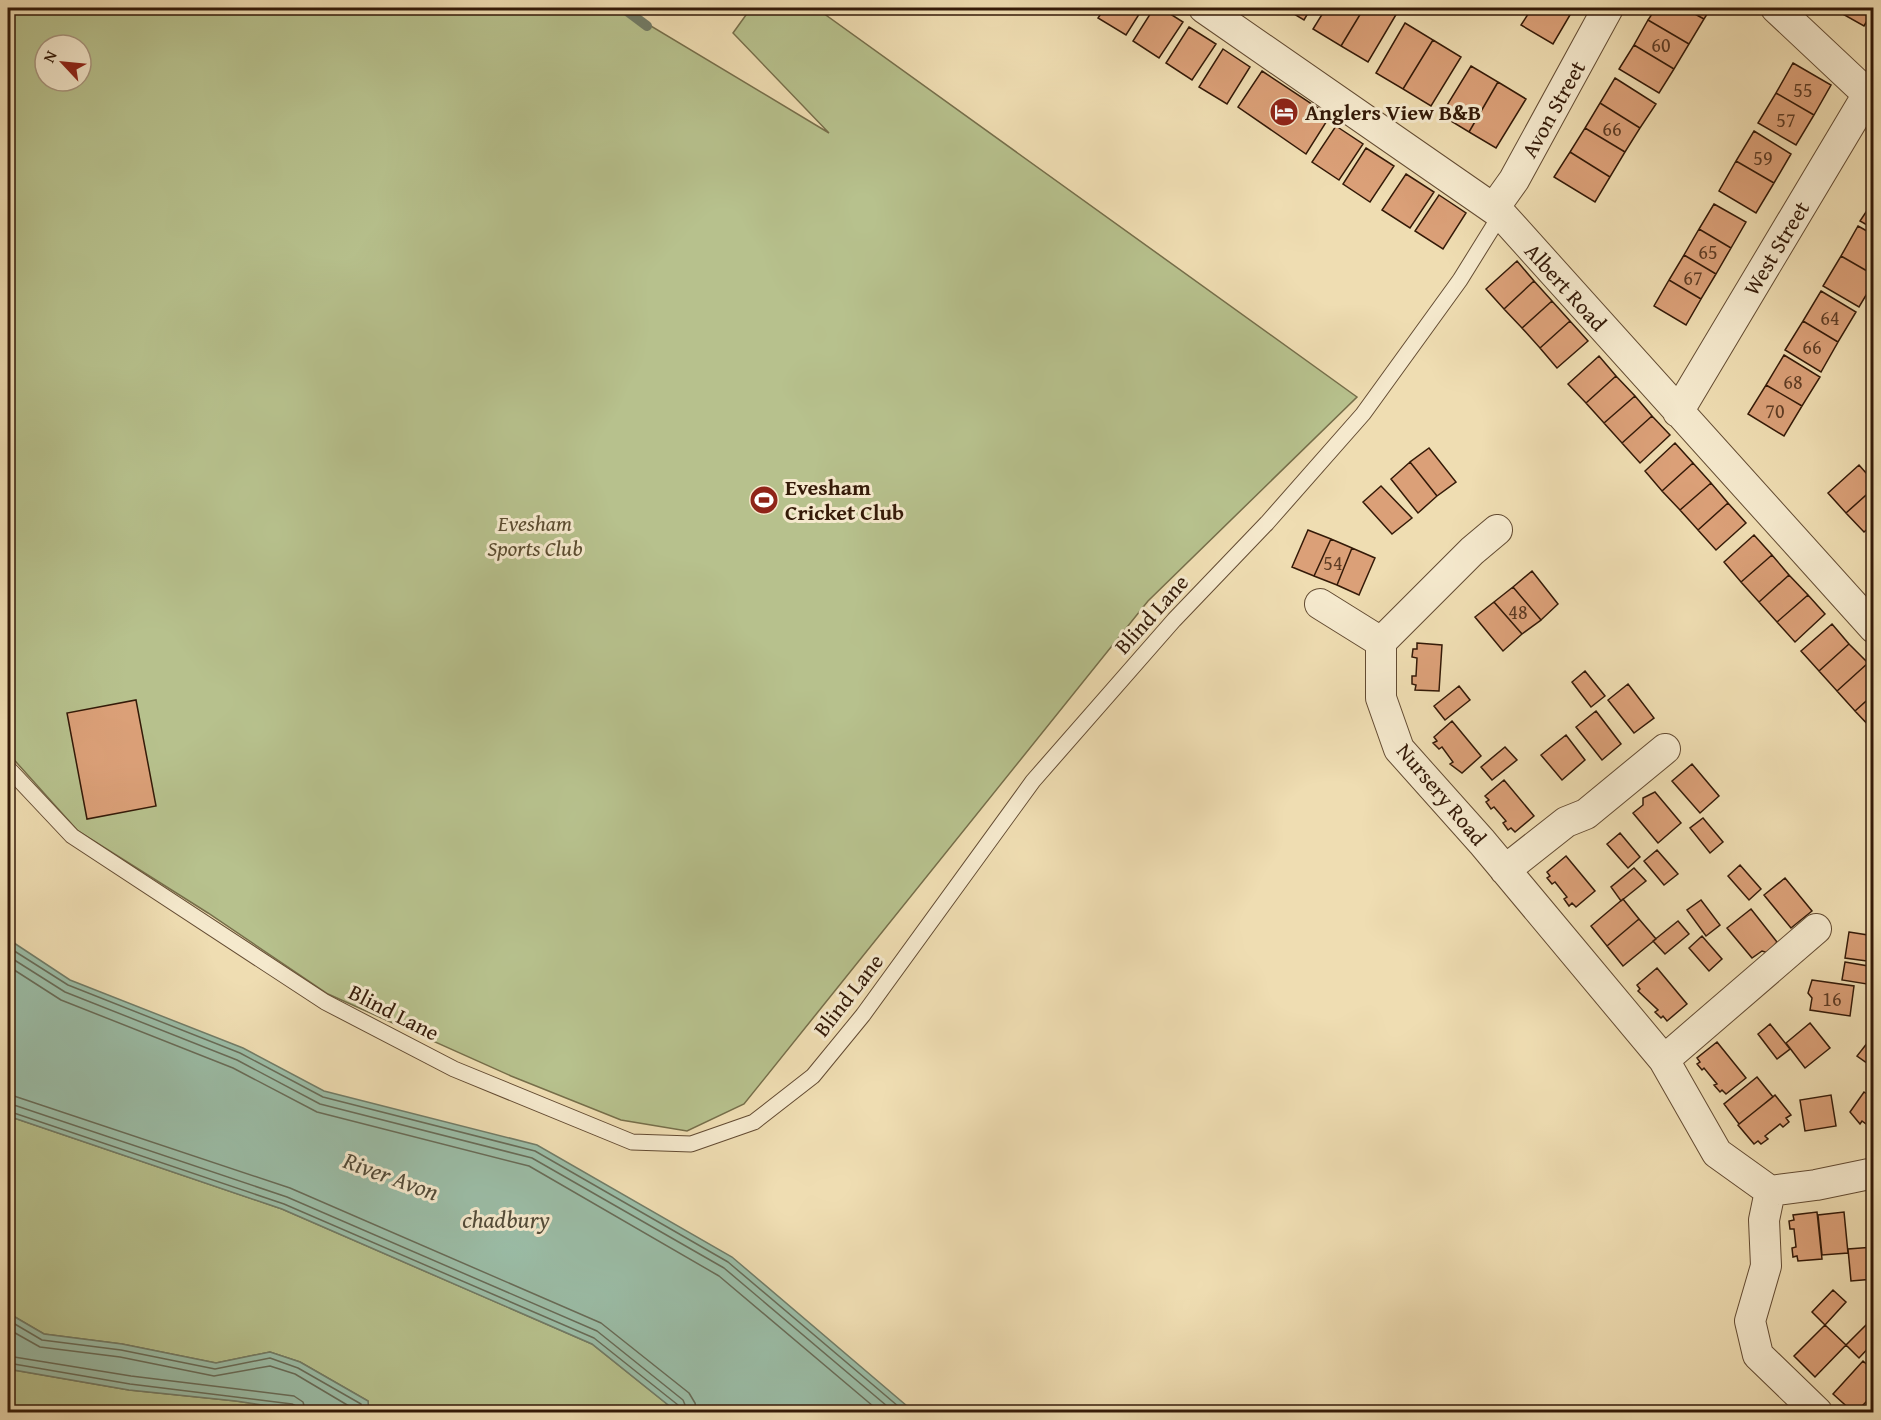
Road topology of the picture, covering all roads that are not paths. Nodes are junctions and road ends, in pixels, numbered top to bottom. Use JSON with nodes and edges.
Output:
{"nodes":[{"id":1,"x":1204,"y":8,"type":"edge"},
{"id":2,"x":1608,"y":8,"type":"edge"},
{"id":3,"x":1776,"y":8,"type":"edge"},
{"id":4,"x":1872,"y":93,"type":"edge"},
{"id":5,"x":1498,"y":211,"type":"junction"},
{"id":6,"x":1678,"y":412,"type":"junction"},
{"id":7,"x":1497,"y":530,"type":"dead end"},
{"id":8,"x":1320,"y":604,"type":"dead end"},
{"id":9,"x":1874,"y":628,"type":"edge"},
{"id":10,"x":1381,"y":642,"type":"junction"},
{"id":11,"x":1665,"y":749,"type":"dead end"},
{"id":12,"x":8,"y":768,"type":"edge"},
{"id":13,"x":1505,"y":870,"type":"junction"},
{"id":14,"x":1816,"y":929,"type":"dead end"},
{"id":15,"x":1664,"y":1060,"type":"junction"},
{"id":16,"x":1874,"y":1173,"type":"edge"},
{"id":17,"x":1770,"y":1191,"type":"junction"},
{"id":18,"x":1818,"y":1413,"type":"edge"}],
"edges":[{"from":1,"to":5,"type":"street","name":"Albert Road"},
{"from":2,"to":5,"type":"street","name":"Avon Street"},
{"from":3,"to":4,"type":"street"},
{"from":4,"to":6,"type":"street","name":"West Street"},
{"from":5,"to":6,"type":"street","name":"Albert Road"},
{"from":5,"to":12,"type":"lane","name":"Blind Lane"},
{"from":6,"to":9,"type":"street","name":"Albert Road"},
{"from":7,"to":10,"type":"street"},
{"from":8,"to":10,"type":"street"},
{"from":10,"to":13,"type":"street","name":"Nursery Road"},
{"from":11,"to":13,"type":"street"},
{"from":13,"to":15,"type":"street","name":"Nursery Road"},
{"from":14,"to":15,"type":"street"},
{"from":15,"to":17,"type":"street","name":"Nursery Road"},
{"from":16,"to":17,"type":"street"},
{"from":17,"to":18,"type":"street"}]}
